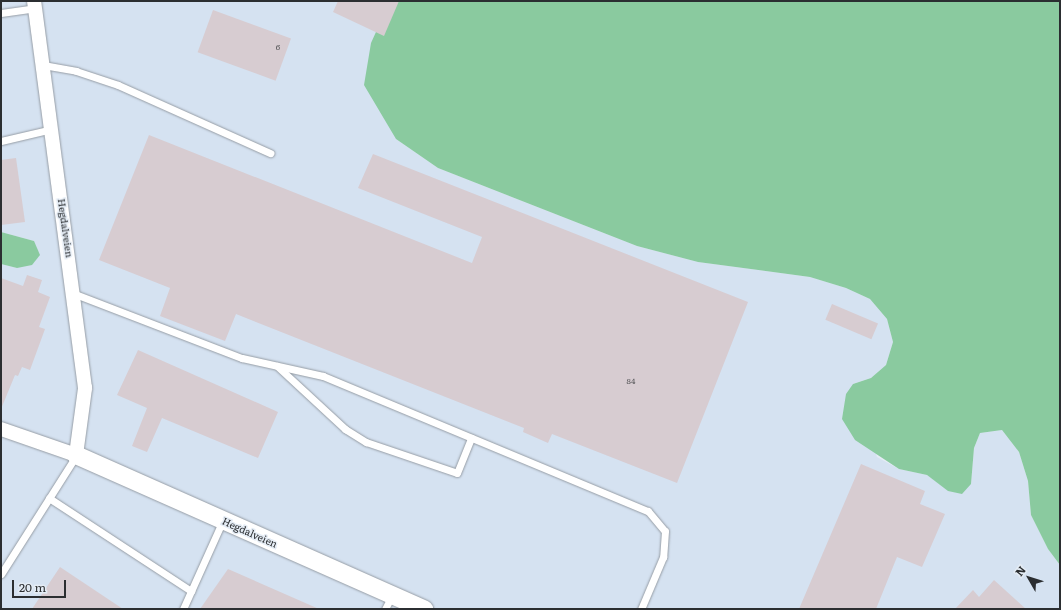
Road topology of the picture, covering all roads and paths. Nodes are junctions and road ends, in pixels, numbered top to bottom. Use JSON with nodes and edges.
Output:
{"nodes":[{"id":1,"x":34,"y":5,"type":"edge"},
{"id":2,"x":1,"y":13,"type":"edge"},
{"id":3,"x":44,"y":65,"type":"junction"},
{"id":4,"x":52,"y":129,"type":"junction"},
{"id":5,"x":1,"y":141,"type":"edge"},
{"id":6,"x":270,"y":153,"type":"dead end"},
{"id":7,"x":75,"y":294,"type":"junction"},
{"id":8,"x":276,"y":366,"type":"junction"},
{"id":9,"x":1,"y":429,"type":"edge"},
{"id":10,"x":471,"y":438,"type":"junction"},
{"id":11,"x":76,"y":455,"type":"junction"},
{"id":12,"x":49,"y":498,"type":"junction"},
{"id":13,"x":223,"y":520,"type":"junction"},
{"id":14,"x":1,"y":574,"type":"edge"},
{"id":15,"x":192,"y":591,"type":"junction"},
{"id":16,"x":388,"y":602,"type":"edge"},
{"id":17,"x":183,"y":609,"type":"edge"},
{"id":18,"x":424,"y":609,"type":"edge"},
{"id":19,"x":641,"y":609,"type":"edge"}],
"edges":[{"from":1,"to":2,"type":"lane"},
{"from":1,"to":3,"type":"street","name":"Hegdalveien"},
{"from":3,"to":4,"type":"street","name":"Hegdalveien"},
{"from":3,"to":6,"type":"lane"},
{"from":4,"to":5,"type":"lane"},
{"from":4,"to":7,"type":"street","name":"Hegdalveien"},
{"from":7,"to":8,"type":"lane"},
{"from":7,"to":11,"type":"street","name":"Hegdalveien"},
{"from":8,"to":10,"type":"lane"},
{"from":8,"to":10,"type":"lane"},
{"from":9,"to":11,"type":"street","name":"Hegdalveien"},
{"from":10,"to":19,"type":"lane"},
{"from":11,"to":12,"type":"lane"},
{"from":11,"to":13,"type":"street","name":"Hegdalveien"},
{"from":12,"to":14,"type":"lane"},
{"from":12,"to":15,"type":"lane"},
{"from":13,"to":15,"type":"lane"},
{"from":13,"to":16,"type":"street","name":"Hegdalveien"},
{"from":15,"to":17,"type":"lane"},
{"from":16,"to":18,"type":"street","name":"Hegdalveien"}]}
